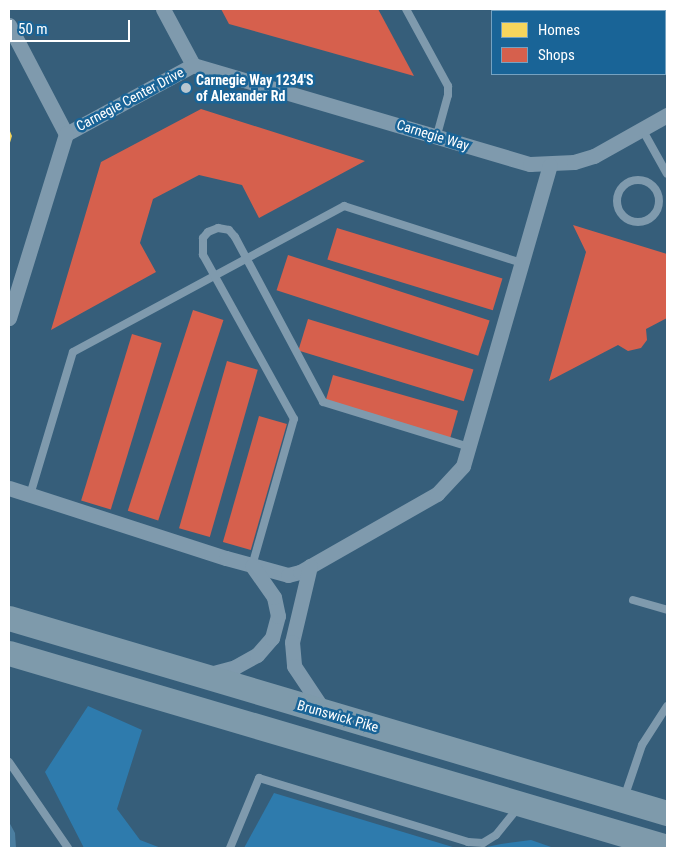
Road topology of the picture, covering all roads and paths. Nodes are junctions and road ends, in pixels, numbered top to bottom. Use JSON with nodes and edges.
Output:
{"nodes":[{"id":1,"x":164,"y":9,"type":"edge"},
{"id":2,"x":406,"y":9,"type":"edge"},
{"id":3,"x":9,"y":25,"type":"edge"},
{"id":4,"x":193,"y":65,"type":"junction"},
{"id":5,"x":667,"y":116,"type":"edge"},
{"id":6,"x":642,"y":129,"type":"junction"},
{"id":7,"x":66,"y":134,"type":"junction"},
{"id":8,"x":437,"y":135,"type":"junction"},
{"id":9,"x":550,"y":165,"type":"junction"},
{"id":10,"x":667,"y":174,"type":"edge"},
{"id":11,"x":667,"y":191,"type":"edge"},
{"id":12,"x":658,"y":194,"type":"junction"},
{"id":13,"x":248,"y":258,"type":"junction"},
{"id":14,"x":522,"y":263,"type":"junction"},
{"id":15,"x":214,"y":275,"type":"junction"},
{"id":16,"x":9,"y":318,"type":"edge"},
{"id":17,"x":469,"y":447,"type":"junction"},
{"id":18,"x":9,"y":488,"type":"edge"},
{"id":19,"x":30,"y":495,"type":"junction"},
{"id":20,"x":252,"y":566,"type":"junction"},
{"id":21,"x":310,"y":566,"type":"junction"},
{"id":22,"x":633,"y":600,"type":"dead end"},
{"id":23,"x":667,"y":610,"type":"edge"},
{"id":24,"x":9,"y":618,"type":"edge"},
{"id":25,"x":9,"y":653,"type":"edge"},
{"id":26,"x":201,"y":676,"type":"junction"},
{"id":27,"x":667,"y":706,"type":"edge"},
{"id":28,"x":325,"y":712,"type":"junction"},
{"id":29,"x":9,"y":762,"type":"edge"},
{"id":30,"x":623,"y":800,"type":"junction"},
{"id":31,"x":522,"y":803,"type":"junction"},
{"id":32,"x":667,"y":813,"type":"edge"},
{"id":33,"x":667,"y":847,"type":"edge"},
{"id":34,"x":68,"y":848,"type":"edge"},
{"id":35,"x":230,"y":848,"type":"edge"}],
"edges":[{"from":1,"to":4,"type":"street","name":"Carnegie Center Drive"},
{"from":2,"to":8,"type":"lane"},
{"from":3,"to":7,"type":"street","name":"Carnegie Center Drive"},
{"from":4,"to":7,"type":"street","name":"Carnegie Center Drive"},
{"from":4,"to":8,"type":"street","name":"Carnegie Way"},
{"from":5,"to":6,"type":"street","name":"Carnegie Way"},
{"from":6,"to":9,"type":"street","name":"Carnegie Way"},
{"from":6,"to":10,"type":"lane"},
{"from":7,"to":16,"type":"street"},
{"from":8,"to":9,"type":"street","name":"Carnegie Way"},
{"from":9,"to":14,"type":"street"},
{"from":11,"to":12,"type":"lane"},
{"from":12,"to":12,"type":"lane"},
{"from":13,"to":14,"type":"lane"},
{"from":13,"to":15,"type":"lane"},
{"from":13,"to":15,"type":"lane"},
{"from":13,"to":17,"type":"lane"},
{"from":14,"to":17,"type":"street"},
{"from":15,"to":19,"type":"lane"},
{"from":15,"to":20,"type":"lane"},
{"from":17,"to":21,"type":"street"},
{"from":18,"to":19,"type":"street"},
{"from":19,"to":20,"type":"street"},
{"from":20,"to":21,"type":"street"},
{"from":20,"to":26,"type":"street"},
{"from":21,"to":28,"type":"street"},
{"from":22,"to":23,"type":"lane"},
{"from":24,"to":26,"type":"highway","name":"Brunswick Pike"},
{"from":25,"to":31,"type":"highway"},
{"from":26,"to":28,"type":"highway","name":"Brunswick Pike"},
{"from":27,"to":30,"type":"lane"},
{"from":28,"to":30,"type":"highway","name":"Brunswick Pike"},
{"from":29,"to":34,"type":"lane"},
{"from":30,"to":32,"type":"highway","name":"Brunswick Pike"},
{"from":31,"to":33,"type":"highway"},
{"from":31,"to":35,"type":"lane"}]}
